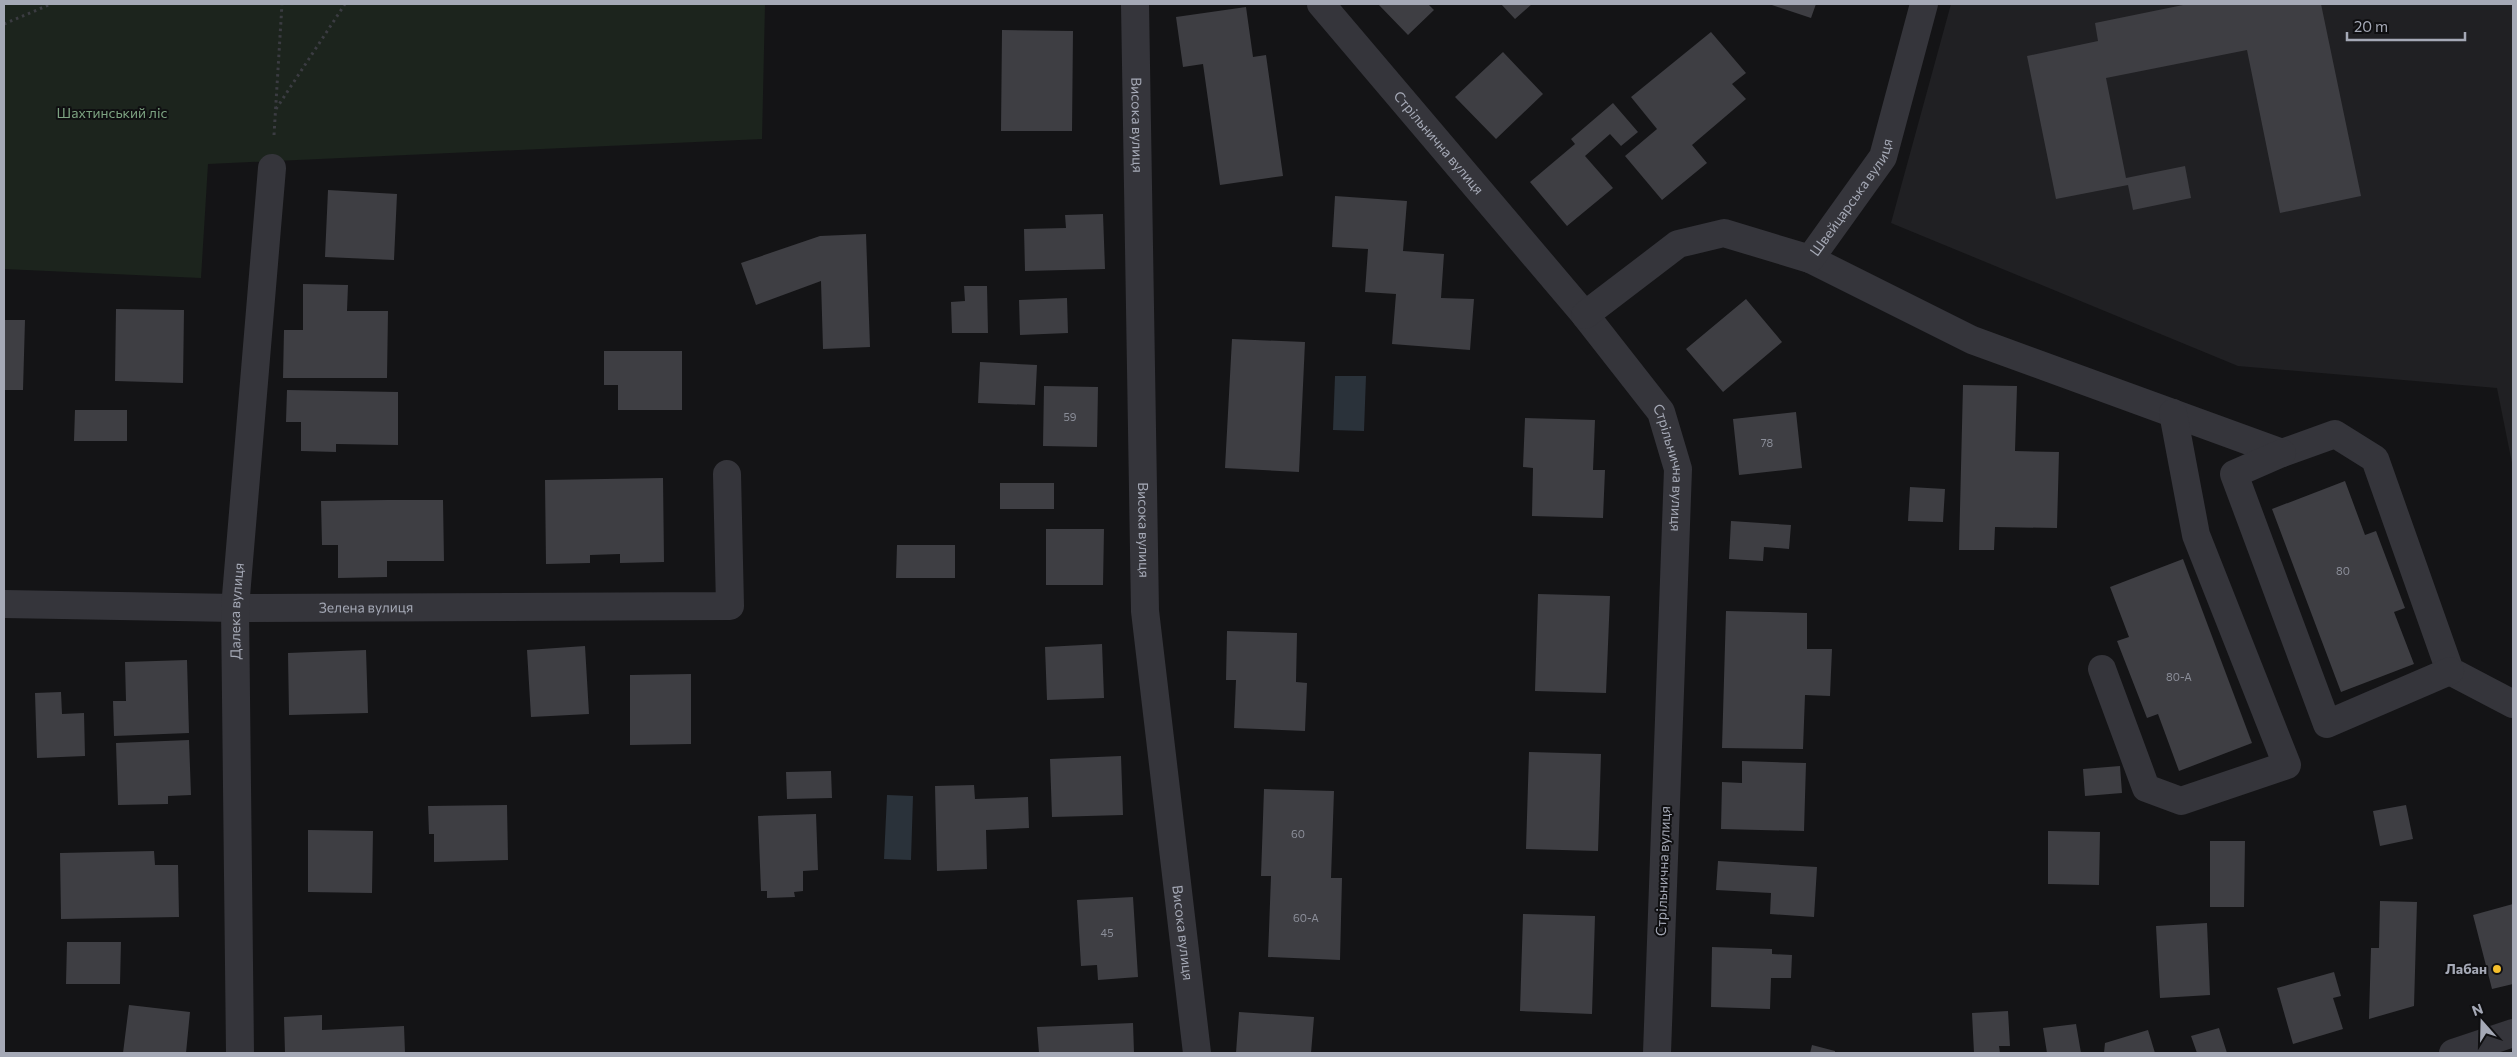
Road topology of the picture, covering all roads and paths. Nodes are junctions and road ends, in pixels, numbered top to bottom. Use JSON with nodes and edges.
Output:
{"nodes":[{"id":1,"x":51,"y":4,"type":"edge"},
{"id":2,"x":282,"y":4,"type":"edge"},
{"id":3,"x":345,"y":4,"type":"edge"},
{"id":4,"x":1135,"y":4,"type":"edge"},
{"id":5,"x":1321,"y":4,"type":"edge"},
{"id":6,"x":1924,"y":4,"type":"edge"},
{"id":7,"x":4,"y":24,"type":"edge"},
{"id":8,"x":276,"y":110,"type":"junction"},
{"id":9,"x":272,"y":168,"type":"joint"},
{"id":10,"x":1810,"y":259,"type":"junction"},
{"id":11,"x":1586,"y":315,"type":"junction"},
{"id":12,"x":2172,"y":412,"type":"junction"},
{"id":13,"x":2282,"y":453,"type":"junction"},
{"id":14,"x":727,"y":474,"type":"dead end"},
{"id":15,"x":4,"y":604,"type":"edge"},
{"id":16,"x":235,"y":608,"type":"junction"},
{"id":17,"x":2102,"y":669,"type":"dead end"},
{"id":18,"x":2450,"y":671,"type":"junction"},
{"id":19,"x":2513,"y":704,"type":"edge"},
{"id":20,"x":2513,"y":1033,"type":"edge"},
{"id":21,"x":240,"y":1053,"type":"edge"},
{"id":22,"x":1197,"y":1053,"type":"edge"},
{"id":23,"x":1657,"y":1053,"type":"edge"},
{"id":24,"x":2453,"y":1053,"type":"edge"}],
"edges":[{"from":1,"to":7,"type":"path"},
{"from":2,"to":8,"type":"path"},
{"from":3,"to":8,"type":"path"},
{"from":4,"to":22,"type":"street","name":"Висока вулиця"},
{"from":5,"to":11,"type":"street","name":"Стрільнична вулиця"},
{"from":6,"to":10,"type":"street","name":"Швейцарська вулиця"},
{"from":8,"to":9,"type":"path"},
{"from":9,"to":16,"type":"street","name":"Далека вулиця"},
{"from":10,"to":11,"type":"street","name":"Швейцарська вулиця"},
{"from":10,"to":12,"type":"street"},
{"from":11,"to":23,"type":"street","name":"Стрільнична вулиця"},
{"from":12,"to":13,"type":"street"},
{"from":12,"to":17,"type":"street"},
{"from":13,"to":18,"type":"street"},
{"from":13,"to":18,"type":"street"},
{"from":14,"to":16,"type":"street","name":"Зелена вулиця"},
{"from":15,"to":16,"type":"street","name":"Зелена вулиця"},
{"from":16,"to":21,"type":"street","name":"Далека вулиця"},
{"from":18,"to":19,"type":"street"},
{"from":20,"to":24,"type":"street"}]}
